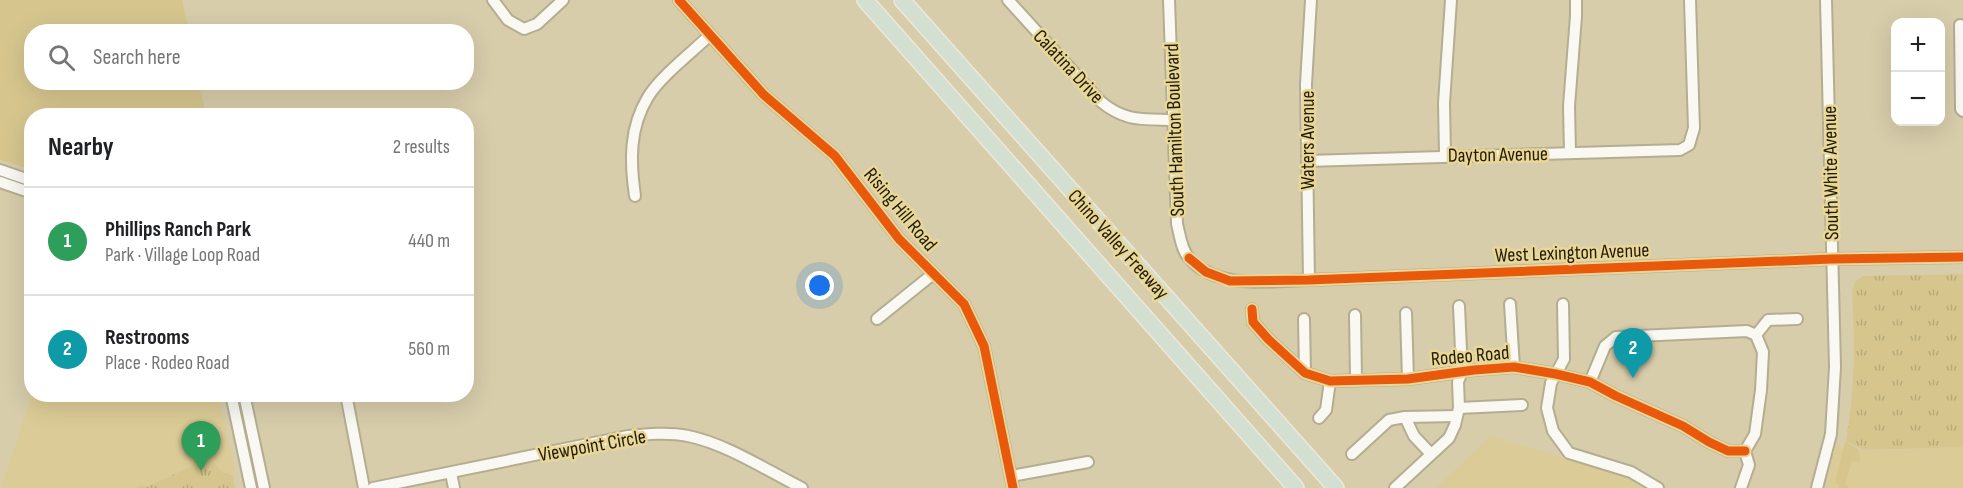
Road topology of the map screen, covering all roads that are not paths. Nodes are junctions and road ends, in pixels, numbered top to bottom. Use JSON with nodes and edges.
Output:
{"nodes":[{"id":1,"x":494,"y":0,"type":"edge"},
{"id":2,"x":563,"y":0,"type":"edge"},
{"id":3,"x":680,"y":0,"type":"edge"},
{"id":4,"x":865,"y":0,"type":"edge"},
{"id":5,"x":902,"y":0,"type":"edge"},
{"id":6,"x":1008,"y":0,"type":"edge"},
{"id":7,"x":1169,"y":0,"type":"edge"},
{"id":8,"x":1311,"y":0,"type":"edge"},
{"id":9,"x":1451,"y":0,"type":"edge"},
{"id":10,"x":1576,"y":0,"type":"edge"},
{"id":11,"x":1690,"y":0,"type":"edge"},
{"id":12,"x":1826,"y":0,"type":"edge"},
{"id":13,"x":1960,"y":25,"type":"dead end"},
{"id":14,"x":710,"y":35,"type":"junction"},
{"id":15,"x":1963,"y":111,"type":"edge"},
{"id":16,"x":1173,"y":120,"type":"junction"},
{"id":17,"x":1570,"y":153,"type":"junction"},
{"id":18,"x":1445,"y":155,"type":"junction"},
{"id":19,"x":1306,"y":161,"type":"junction"},
{"id":20,"x":1,"y":176,"type":"edge"},
{"id":21,"x":24,"y":180,"type":"edge"},
{"id":22,"x":24,"y":189,"type":"edge"},
{"id":23,"x":635,"y":196,"type":"dead end"},
{"id":24,"x":1963,"y":257,"type":"edge"},
{"id":25,"x":1189,"y":258,"type":"joint"},
{"id":26,"x":1832,"y":259,"type":"junction"},
{"id":27,"x":933,"y":274,"type":"junction"},
{"id":28,"x":1309,"y":280,"type":"junction"},
{"id":29,"x":1510,"y":304,"type":"dead end"},
{"id":30,"x":1563,"y":304,"type":"dead end"},
{"id":31,"x":1459,"y":306,"type":"dead end"},
{"id":32,"x":1252,"y":309,"type":"dead end"},
{"id":33,"x":1406,"y":313,"type":"dead end"},
{"id":34,"x":1355,"y":315,"type":"dead end"},
{"id":35,"x":877,"y":319,"type":"dead end"},
{"id":36,"x":1304,"y":319,"type":"dead end"},
{"id":37,"x":1797,"y":319,"type":"dead end"},
{"id":38,"x":1756,"y":335,"type":"junction"},
{"id":39,"x":1514,"y":367,"type":"junction"},
{"id":40,"x":1462,"y":372,"type":"junction"},
{"id":41,"x":1305,"y":374,"type":"junction"},
{"id":42,"x":1556,"y":374,"type":"junction"},
{"id":43,"x":1356,"y":379,"type":"junction"},
{"id":44,"x":1408,"y":379,"type":"junction"},
{"id":45,"x":1330,"y":381,"type":"junction"},
{"id":46,"x":1590,"y":382,"type":"junction"},
{"id":47,"x":233,"y":402,"type":"edge"},
{"id":48,"x":246,"y":402,"type":"edge"},
{"id":49,"x":348,"y":402,"type":"edge"},
{"id":50,"x":1522,"y":405,"type":"dead end"},
{"id":51,"x":1458,"y":412,"type":"junction"},
{"id":52,"x":1405,"y":417,"type":"junction"},
{"id":53,"x":1319,"y":418,"type":"dead end"},
{"id":54,"x":1745,"y":452,"type":"junction"},
{"id":55,"x":1352,"y":454,"type":"dead end"},
{"id":56,"x":1431,"y":454,"type":"junction"},
{"id":57,"x":1088,"y":462,"type":"dead end"},
{"id":58,"x":451,"y":473,"type":"junction"},
{"id":59,"x":1011,"y":476,"type":"junction"},
{"id":60,"x":251,"y":488,"type":"edge"},
{"id":61,"x":264,"y":488,"type":"edge"},
{"id":62,"x":364,"y":488,"type":"edge"},
{"id":63,"x":373,"y":488,"type":"edge"},
{"id":64,"x":454,"y":488,"type":"edge"},
{"id":65,"x":802,"y":488,"type":"edge"},
{"id":66,"x":1013,"y":488,"type":"edge"},
{"id":67,"x":1296,"y":488,"type":"edge"},
{"id":68,"x":1336,"y":488,"type":"edge"},
{"id":69,"x":1395,"y":488,"type":"edge"},
{"id":70,"x":1658,"y":488,"type":"edge"},
{"id":71,"x":1741,"y":488,"type":"edge"},
{"id":72,"x":1817,"y":488,"type":"edge"}],
"edges":[{"from":1,"to":2,"type":"street"},
{"from":3,"to":14,"type":"street","name":"Rising Hill Road"},
{"from":4,"to":67,"type":"highway","name":"Chino Valley Freeway"},
{"from":5,"to":68,"type":"highway","name":"Chino Valley Freeway"},
{"from":6,"to":16,"type":"street","name":"Calatina Drive"},
{"from":7,"to":16,"type":"street","name":"South Hamilton Boulevard"},
{"from":8,"to":19,"type":"street","name":"Waters Avenue"},
{"from":9,"to":18,"type":"street"},
{"from":10,"to":17,"type":"street"},
{"from":11,"to":17,"type":"street","name":"Dayton Avenue"},
{"from":12,"to":26,"type":"street","name":"South White Avenue"},
{"from":13,"to":15,"type":"street"},
{"from":14,"to":23,"type":"street"},
{"from":14,"to":27,"type":"street","name":"Rising Hill Road"},
{"from":16,"to":25,"type":"street","name":"South Hamilton Boulevard"},
{"from":17,"to":18,"type":"street","name":"Dayton Avenue"},
{"from":18,"to":19,"type":"street","name":"Dayton Avenue"},
{"from":19,"to":28,"type":"street","name":"Waters Avenue"},
{"from":20,"to":21,"type":"street"},
{"from":20,"to":22,"type":"street"},
{"from":24,"to":26,"type":"street","name":"West Lexington Avenue"},
{"from":25,"to":28,"type":"street","name":"West Lexington Avenue"},
{"from":26,"to":28,"type":"street","name":"West Lexington Avenue"},
{"from":26,"to":72,"type":"street","name":"South White Avenue"},
{"from":27,"to":35,"type":"street"},
{"from":27,"to":59,"type":"street","name":"Rising Hill Road"},
{"from":29,"to":39,"type":"street"},
{"from":30,"to":42,"type":"street"},
{"from":31,"to":40,"type":"street"},
{"from":32,"to":41,"type":"street","name":"Rodeo Road"},
{"from":33,"to":44,"type":"street"},
{"from":34,"to":43,"type":"street"},
{"from":36,"to":41,"type":"street"},
{"from":37,"to":38,"type":"street"},
{"from":38,"to":46,"type":"street"},
{"from":38,"to":54,"type":"street"},
{"from":39,"to":40,"type":"street","name":"Rodeo Road"},
{"from":39,"to":42,"type":"street","name":"Rodeo Road"},
{"from":40,"to":44,"type":"street","name":"Rodeo Road"},
{"from":40,"to":51,"type":"street"},
{"from":41,"to":45,"type":"street","name":"Rodeo Road"},
{"from":42,"to":46,"type":"street","name":"Rodeo Road"},
{"from":42,"to":70,"type":"street"},
{"from":43,"to":44,"type":"street","name":"Rodeo Road"},
{"from":43,"to":45,"type":"street","name":"Rodeo Road"},
{"from":45,"to":53,"type":"street"},
{"from":46,"to":54,"type":"street","name":"Rodeo Road"},
{"from":47,"to":60,"type":"street"},
{"from":48,"to":61,"type":"street"},
{"from":49,"to":62,"type":"street"},
{"from":50,"to":51,"type":"street"},
{"from":51,"to":52,"type":"street"},
{"from":51,"to":56,"type":"street"},
{"from":52,"to":55,"type":"street"},
{"from":52,"to":56,"type":"street"},
{"from":54,"to":71,"type":"street"},
{"from":56,"to":69,"type":"street"},
{"from":57,"to":59,"type":"street"},
{"from":58,"to":63,"type":"street","name":"Viewpoint Circle"},
{"from":58,"to":64,"type":"street"},
{"from":58,"to":65,"type":"street","name":"Viewpoint Circle"},
{"from":59,"to":66,"type":"street","name":"Rising Hill Road"}]}
